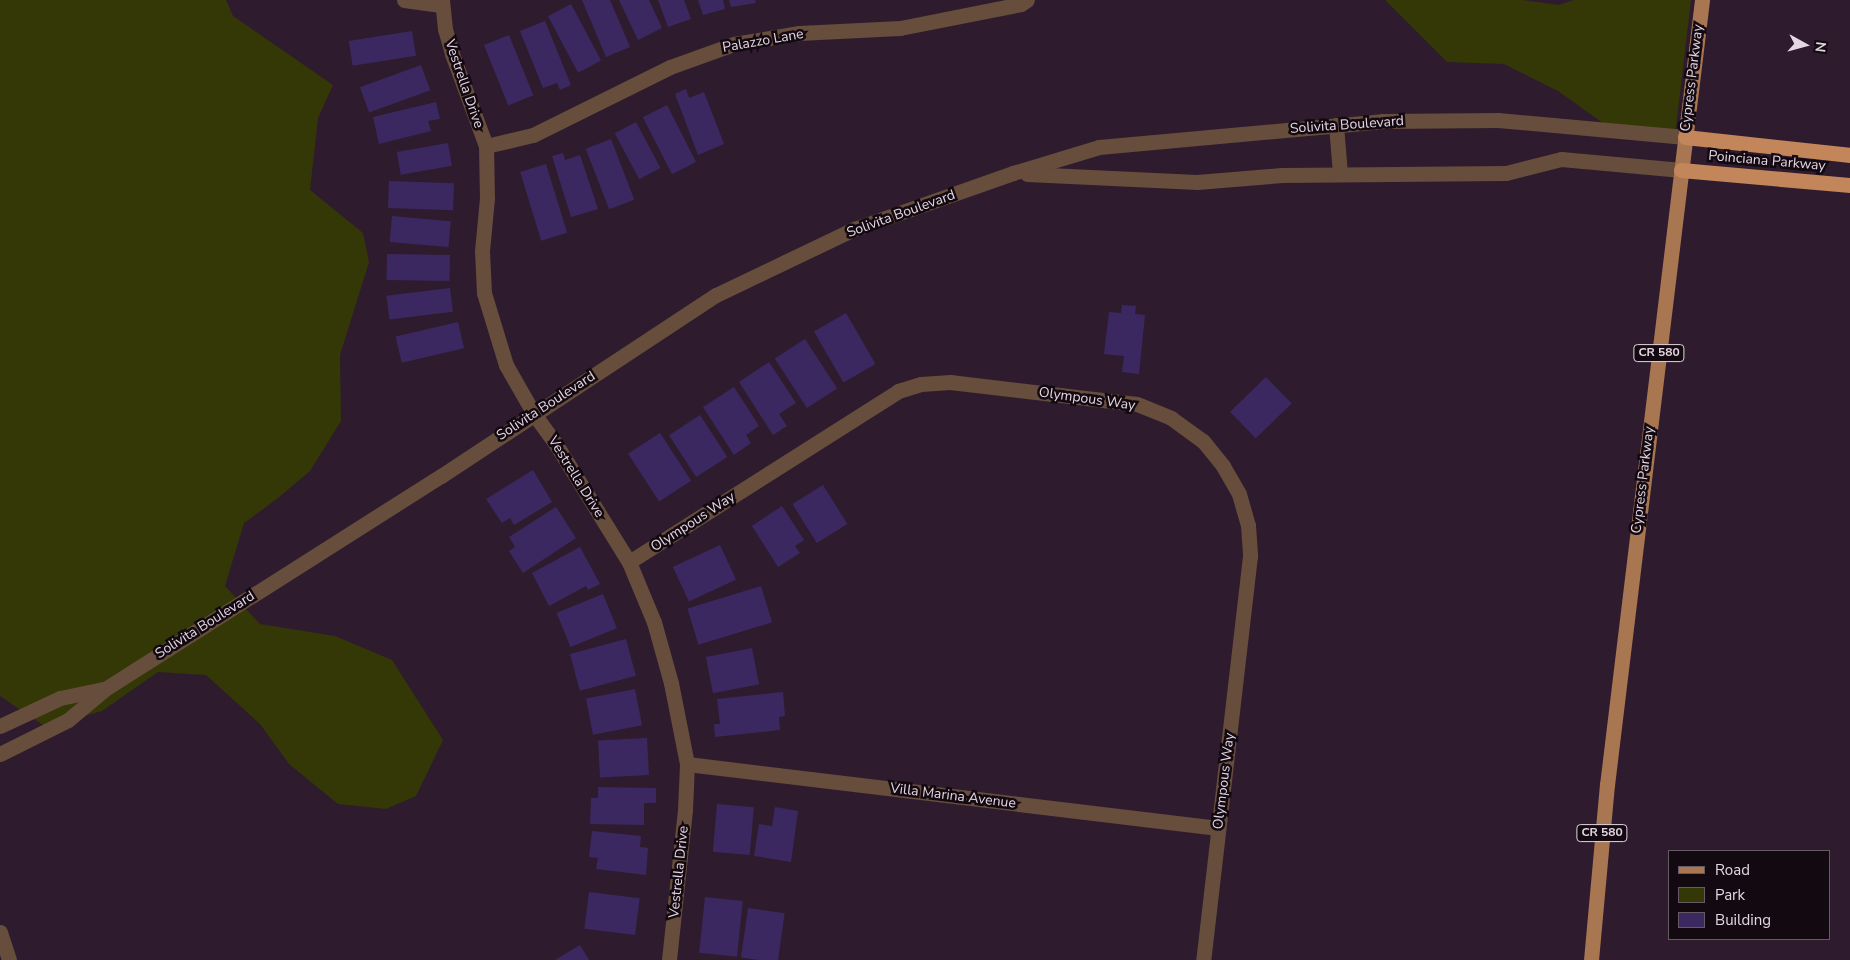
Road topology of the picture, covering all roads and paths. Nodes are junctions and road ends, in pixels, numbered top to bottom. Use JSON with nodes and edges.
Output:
{"nodes":[{"id":1,"x":404,"y":0,"type":"edge"},
{"id":2,"x":1027,"y":0,"type":"edge"},
{"id":3,"x":1702,"y":0,"type":"edge"},
{"id":4,"x":442,"y":2,"type":"edge"},
{"id":5,"x":1336,"y":124,"type":"junction"},
{"id":6,"x":1685,"y":137,"type":"junction"},
{"id":7,"x":486,"y":146,"type":"junction"},
{"id":8,"x":1850,"y":155,"type":"edge"},
{"id":9,"x":1681,"y":170,"type":"junction"},
{"id":10,"x":1013,"y":173,"type":"junction"},
{"id":11,"x":1340,"y":174,"type":"junction"},
{"id":12,"x":1850,"y":185,"type":"edge"},
{"id":13,"x":534,"y":414,"type":"junction"},
{"id":14,"x":629,"y":562,"type":"junction"},
{"id":15,"x":105,"y":689,"type":"junction"},
{"id":16,"x":0,"y":726,"type":"edge"},
{"id":17,"x":0,"y":754,"type":"edge"},
{"id":18,"x":687,"y":764,"type":"junction"},
{"id":19,"x":1218,"y":828,"type":"junction"},
{"id":20,"x":0,"y":932,"type":"edge"},
{"id":21,"x":0,"y":952,"type":"edge"},
{"id":22,"x":8,"y":960,"type":"edge"},
{"id":23,"x":669,"y":960,"type":"edge"},
{"id":24,"x":1203,"y":960,"type":"edge"},
{"id":25,"x":1591,"y":960,"type":"edge"}],
"edges":[{"from":1,"to":4,"type":"street"},
{"from":2,"to":7,"type":"street","name":"Palazzo Lane"},
{"from":3,"to":6,"type":"main road","name":"Cypress Parkway","number":"CR 580"},
{"from":4,"to":7,"type":"street","name":"Vestrella Drive"},
{"from":5,"to":6,"type":"street","name":"Solivita Boulevard"},
{"from":5,"to":10,"type":"street","name":"Solivita Boulevard"},
{"from":5,"to":11,"type":"street"},
{"from":6,"to":8,"type":"highway","name":"Poinciana Parkway"},
{"from":6,"to":9,"type":"main road","name":"Cypress Parkway","number":"CR 580"},
{"from":7,"to":13,"type":"street","name":"Vestrella Drive"},
{"from":9,"to":11,"type":"street","name":"Solivita Boulevard"},
{"from":9,"to":12,"type":"highway","name":"Poinciana Parkway"},
{"from":9,"to":25,"type":"main road","name":"Cypress Parkway","number":"CR 580"},
{"from":10,"to":11,"type":"street","name":"Solivita Boulevard"},
{"from":10,"to":13,"type":"street","name":"Solivita Boulevard"},
{"from":13,"to":14,"type":"street","name":"Vestrella Drive"},
{"from":13,"to":15,"type":"street","name":"Solivita Boulevard"},
{"from":14,"to":18,"type":"street","name":"Vestrella Drive"},
{"from":14,"to":19,"type":"street","name":"Olympous Way"},
{"from":15,"to":16,"type":"street","name":"Solivita Boulevard"},
{"from":15,"to":17,"type":"street","name":"Solivita Boulevard"},
{"from":18,"to":19,"type":"street","name":"Villa Marina Avenue"},
{"from":18,"to":23,"type":"street","name":"Vestrella Drive"},
{"from":19,"to":24,"type":"street","name":"Olympous Way"},
{"from":20,"to":22,"type":"street"},
{"from":21,"to":22,"type":"street"}]}
